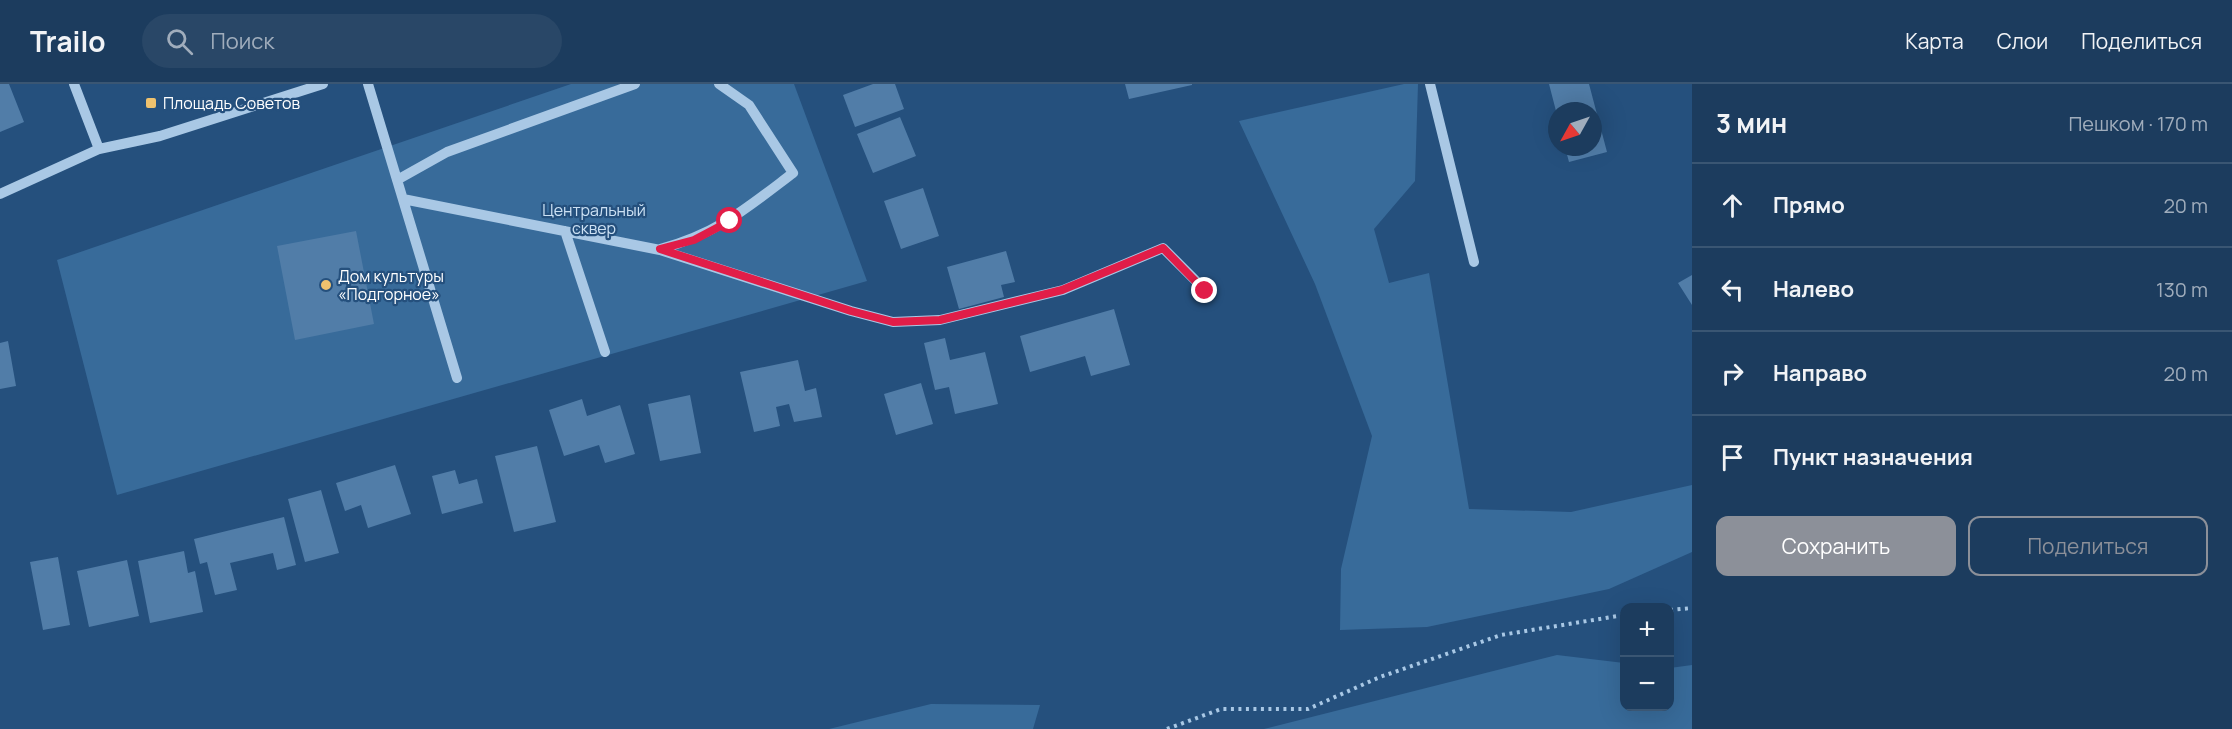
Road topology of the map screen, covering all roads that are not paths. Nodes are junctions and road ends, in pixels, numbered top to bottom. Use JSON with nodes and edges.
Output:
{"nodes":[{"id":1,"x":74,"y":84,"type":"edge"},
{"id":2,"x":323,"y":84,"type":"edge"},
{"id":3,"x":368,"y":84,"type":"edge"},
{"id":4,"x":636,"y":84,"type":"edge"},
{"id":5,"x":719,"y":84,"type":"edge"},
{"id":6,"x":1430,"y":84,"type":"edge"},
{"id":7,"x":99,"y":149,"type":"junction"},
{"id":8,"x":397,"y":180,"type":"junction"},
{"id":9,"x":0,"y":194,"type":"edge"},
{"id":10,"x":403,"y":199,"type":"junction"},
{"id":11,"x":565,"y":231,"type":"junction"},
{"id":12,"x":660,"y":249,"type":"junction"},
{"id":13,"x":1474,"y":262,"type":"dead end"},
{"id":14,"x":1205,"y":291,"type":"dead end"},
{"id":15,"x":605,"y":352,"type":"dead end"},
{"id":16,"x":457,"y":378,"type":"dead end"}],
"edges":[{"from":1,"to":7,"type":"street"},
{"from":2,"to":7,"type":"street"},
{"from":3,"to":8,"type":"street"},
{"from":4,"to":8,"type":"street"},
{"from":5,"to":12,"type":"street"},
{"from":6,"to":13,"type":"street"},
{"from":7,"to":9,"type":"street"},
{"from":8,"to":10,"type":"street"},
{"from":10,"to":11,"type":"street"},
{"from":10,"to":16,"type":"street"},
{"from":11,"to":12,"type":"street"},
{"from":11,"to":15,"type":"street"},
{"from":12,"to":14,"type":"street"}]}
